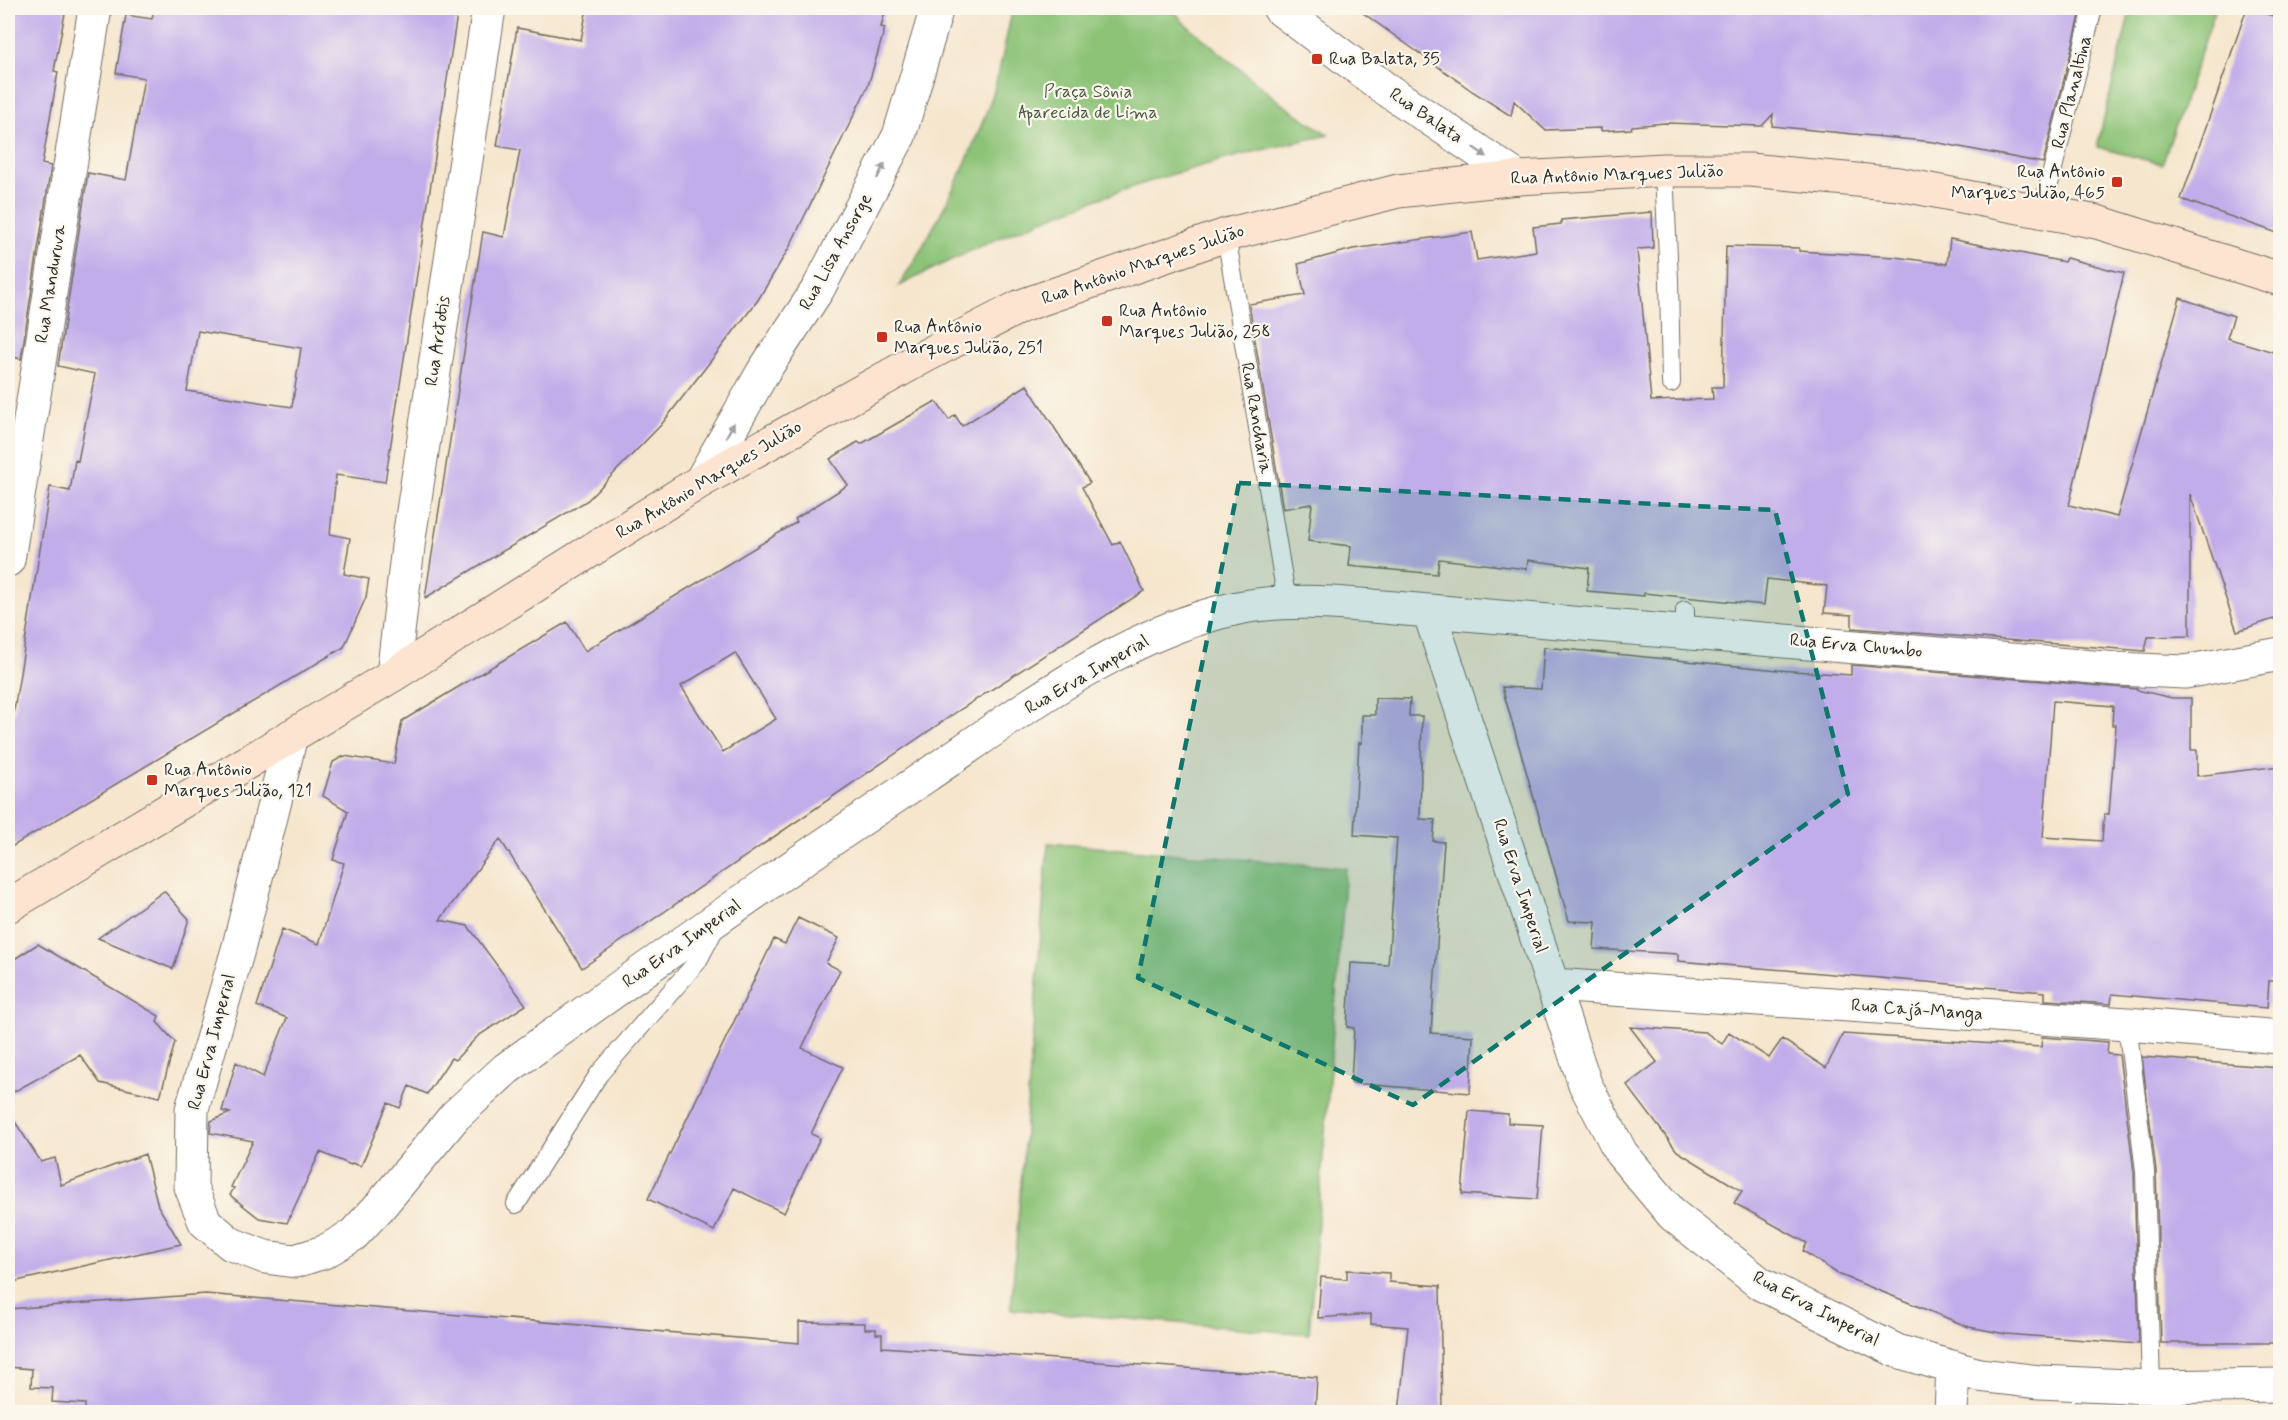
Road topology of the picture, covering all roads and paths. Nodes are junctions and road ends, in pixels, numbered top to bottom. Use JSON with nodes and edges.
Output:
{"nodes":[{"id":1,"x":95,"y":8,"type":"edge"},
{"id":2,"x":489,"y":8,"type":"edge"},
{"id":3,"x":938,"y":8,"type":"edge"},
{"id":4,"x":1279,"y":8,"type":"edge"},
{"id":5,"x":2093,"y":8,"type":"edge"},
{"id":6,"x":1664,"y":170,"type":"junction"},
{"id":7,"x":1518,"y":178,"type":"junction"},
{"id":8,"x":2042,"y":212,"type":"junction"},
{"id":9,"x":1226,"y":235,"type":"junction"},
{"id":10,"x":2280,"y":279,"type":"edge"},
{"id":11,"x":1671,"y":383,"type":"dead end"},
{"id":12,"x":701,"y":481,"type":"junction"},
{"id":13,"x":8,"y":560,"type":"edge"},
{"id":14,"x":1287,"y":602,"type":"junction"},
{"id":15,"x":1429,"y":611,"type":"junction"},
{"id":16,"x":2280,"y":654,"type":"edge"},
{"id":17,"x":393,"y":675,"type":"junction"},
{"id":18,"x":291,"y":736,"type":"junction"},
{"id":19,"x":8,"y":906,"type":"edge"},
{"id":20,"x":721,"y":916,"type":"junction"},
{"id":21,"x":1552,"y":985,"type":"junction"},
{"id":22,"x":2127,"y":1024,"type":"junction"},
{"id":23,"x":2280,"y":1037,"type":"edge"},
{"id":24,"x":516,"y":1204,"type":"dead end"},
{"id":25,"x":1953,"y":1367,"type":"junction"},
{"id":26,"x":2151,"y":1387,"type":"junction"},
{"id":27,"x":2265,"y":1395,"type":"edge"},
{"id":28,"x":1951,"y":1413,"type":"edge"}],
"edges":[{"from":1,"to":13,"type":"street","name":"Rua Manduruva"},
{"from":2,"to":17,"type":"street","name":"Rua Arctotis"},
{"from":12,"to":3,"type":"street","name":"Rua Lisa Ansorge","one_way":true},
{"from":4,"to":7,"type":"street","name":"Rua Balata","one_way":true},
{"from":5,"to":8,"type":"lane","name":"Rua Planaltina"},
{"from":6,"to":7,"type":"street","name":"Rua Antônio Marques Julião"},
{"from":6,"to":8,"type":"street","name":"Rua Antônio Marques Julião"},
{"from":6,"to":11,"type":"lane"},
{"from":7,"to":9,"type":"street","name":"Rua Antônio Marques Julião"},
{"from":8,"to":10,"type":"street","name":"Rua Antônio Marques Julião"},
{"from":9,"to":12,"type":"street","name":"Rua Antônio Marques Julião"},
{"from":9,"to":14,"type":"lane","name":"Rua Rancharia"},
{"from":12,"to":17,"type":"street","name":"Rua Antônio Marques Julião"},
{"from":14,"to":15,"type":"street","name":"Rua Erva Imperial"},
{"from":14,"to":20,"type":"street","name":"Rua Erva Imperial"},
{"from":15,"to":16,"type":"street","name":"Rua Erva Chumbo"},
{"from":15,"to":21,"type":"street","name":"Rua Erva Imperial"},
{"from":17,"to":18,"type":"street","name":"Rua Antônio Marques Julião"},
{"from":18,"to":19,"type":"street","name":"Rua Antônio Marques Julião"},
{"from":18,"to":20,"type":"street","name":"Rua Erva Imperial"},
{"from":20,"to":24,"type":"lane"},
{"from":21,"to":22,"type":"street","name":"Rua Cajá-Manga"},
{"from":21,"to":25,"type":"street","name":"Rua Erva Imperial"},
{"from":22,"to":23,"type":"street","name":"Rua Cajá-Manga"},
{"from":22,"to":26,"type":"lane"},
{"from":25,"to":26,"type":"street","name":"Rua Erva Imperial"},
{"from":25,"to":28,"type":"street"},
{"from":26,"to":27,"type":"street","name":"Rua Erva Imperial"}]}
